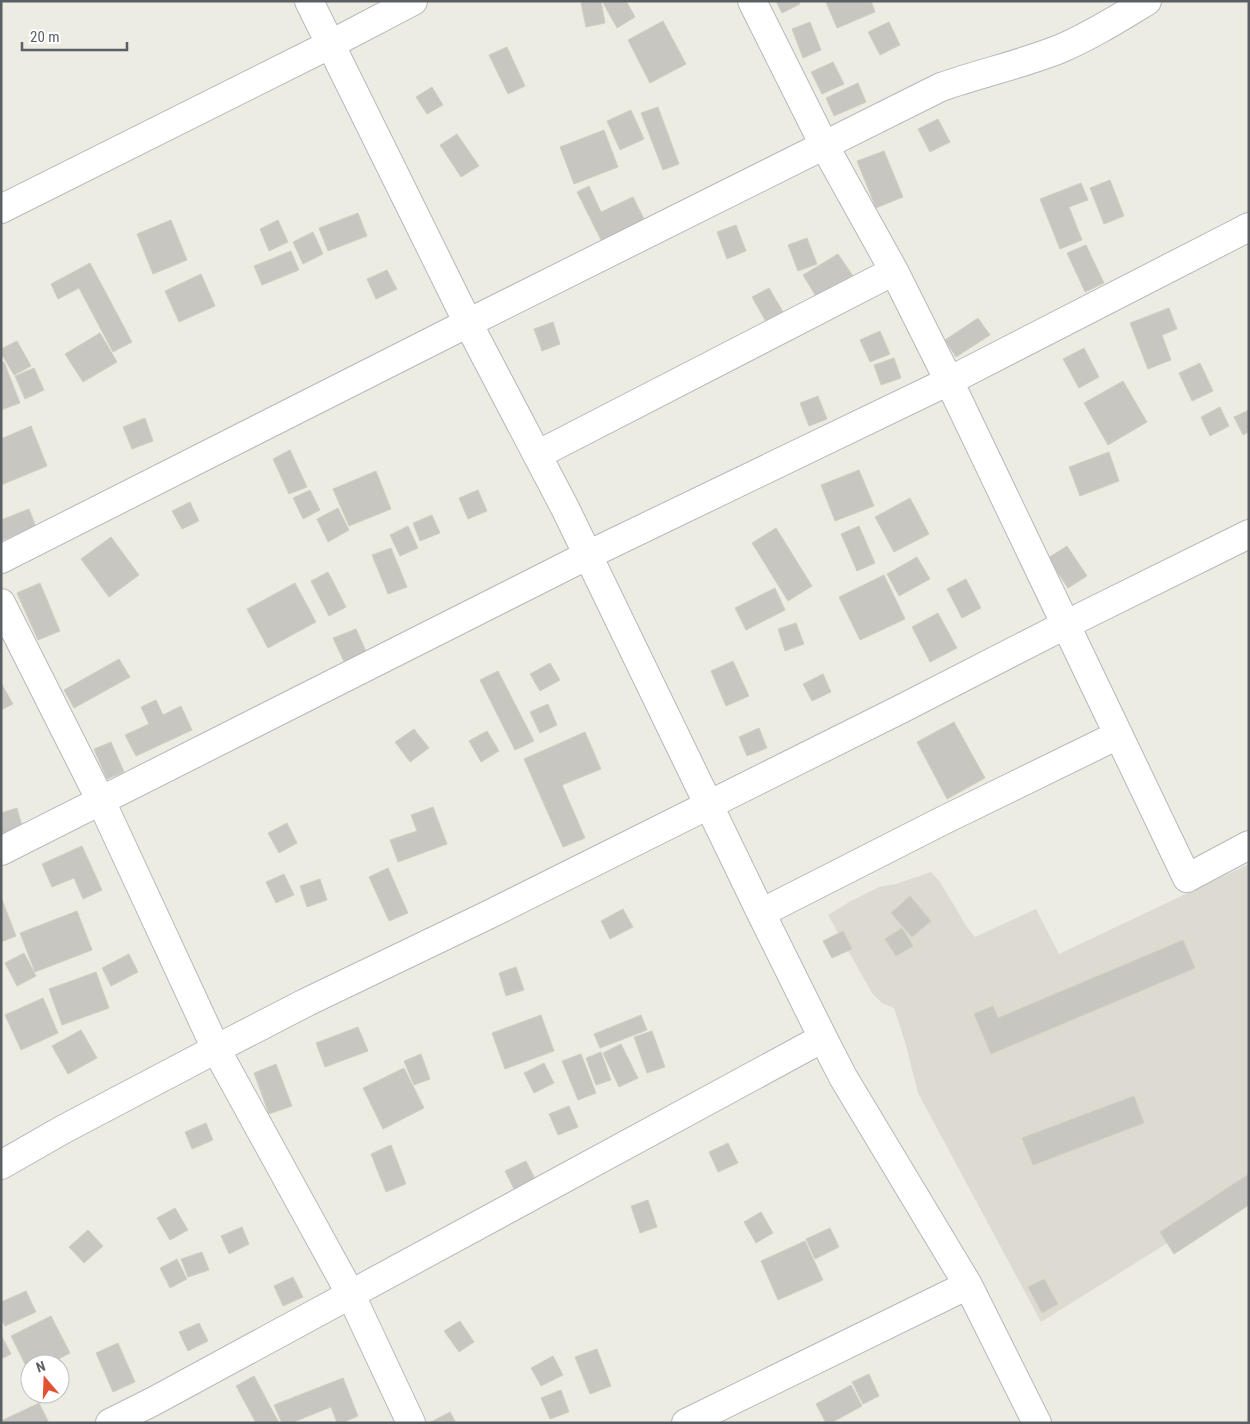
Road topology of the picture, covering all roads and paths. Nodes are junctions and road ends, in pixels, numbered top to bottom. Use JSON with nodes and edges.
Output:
{"nodes":[{"id":1,"x":309,"y":1,"type":"edge"},
{"id":2,"x":413,"y":1,"type":"edge"},
{"id":3,"x":752,"y":1,"type":"edge"},
{"id":4,"x":1147,"y":1,"type":"edge"},
{"id":5,"x":332,"y":44,"type":"junction"},
{"id":6,"x":824,"y":145,"type":"junction"},
{"id":7,"x":1,"y":209,"type":"edge"},
{"id":8,"x":1249,"y":227,"type":"edge"},
{"id":9,"x":894,"y":271,"type":"junction"},
{"id":10,"x":468,"y":323,"type":"junction"},
{"id":11,"x":949,"y":381,"type":"junction"},
{"id":12,"x":537,"y":455,"type":"junction"},
{"id":13,"x":1249,"y":534,"type":"edge"},
{"id":14,"x":588,"y":555,"type":"junction"},
{"id":15,"x":1,"y":559,"type":"edge"},
{"id":16,"x":1,"y":603,"type":"edge"},
{"id":17,"x":1067,"y":624,"type":"junction"},
{"id":18,"x":1118,"y":735,"type":"junction"},
{"id":19,"x":100,"y":801,"type":"junction"},
{"id":20,"x":708,"y":805,"type":"junction"},
{"id":21,"x":1249,"y":845,"type":"edge"},
{"id":22,"x":1,"y":850,"type":"edge"},
{"id":23,"x":760,"y":913,"type":"junction"},
{"id":24,"x":823,"y":1038,"type":"junction"},
{"id":25,"x":216,"y":1048,"type":"junction"},
{"id":26,"x":1,"y":1165,"type":"edge"},
{"id":27,"x":968,"y":1285,"type":"junction"},
{"id":28,"x":350,"y":1294,"type":"junction"},
{"id":29,"x":110,"y":1423,"type":"edge"},
{"id":30,"x":411,"y":1423,"type":"edge"},
{"id":31,"x":686,"y":1423,"type":"edge"},
{"id":32,"x":1037,"y":1423,"type":"edge"}],
"edges":[{"from":1,"to":5,"type":"street"},
{"from":2,"to":5,"type":"street"},
{"from":3,"to":6,"type":"street"},
{"from":4,"to":6,"type":"street"},
{"from":5,"to":7,"type":"street"},
{"from":5,"to":10,"type":"street"},
{"from":6,"to":9,"type":"street"},
{"from":6,"to":10,"type":"street"},
{"from":8,"to":11,"type":"street"},
{"from":9,"to":11,"type":"street"},
{"from":9,"to":12,"type":"street"},
{"from":10,"to":12,"type":"street"},
{"from":10,"to":15,"type":"street"},
{"from":11,"to":14,"type":"street"},
{"from":11,"to":17,"type":"street"},
{"from":12,"to":14,"type":"street"},
{"from":13,"to":17,"type":"street"},
{"from":14,"to":19,"type":"street"},
{"from":14,"to":20,"type":"street"},
{"from":16,"to":19,"type":"street"},
{"from":17,"to":18,"type":"street"},
{"from":17,"to":20,"type":"street"},
{"from":18,"to":21,"type":"street"},
{"from":18,"to":23,"type":"street"},
{"from":19,"to":22,"type":"street"},
{"from":19,"to":25,"type":"street"},
{"from":20,"to":23,"type":"street"},
{"from":20,"to":25,"type":"street"},
{"from":23,"to":24,"type":"street"},
{"from":24,"to":27,"type":"street"},
{"from":24,"to":28,"type":"street"},
{"from":25,"to":26,"type":"street"},
{"from":25,"to":28,"type":"street"},
{"from":27,"to":31,"type":"street"},
{"from":27,"to":32,"type":"street"},
{"from":28,"to":29,"type":"street"},
{"from":28,"to":30,"type":"street"}]}
